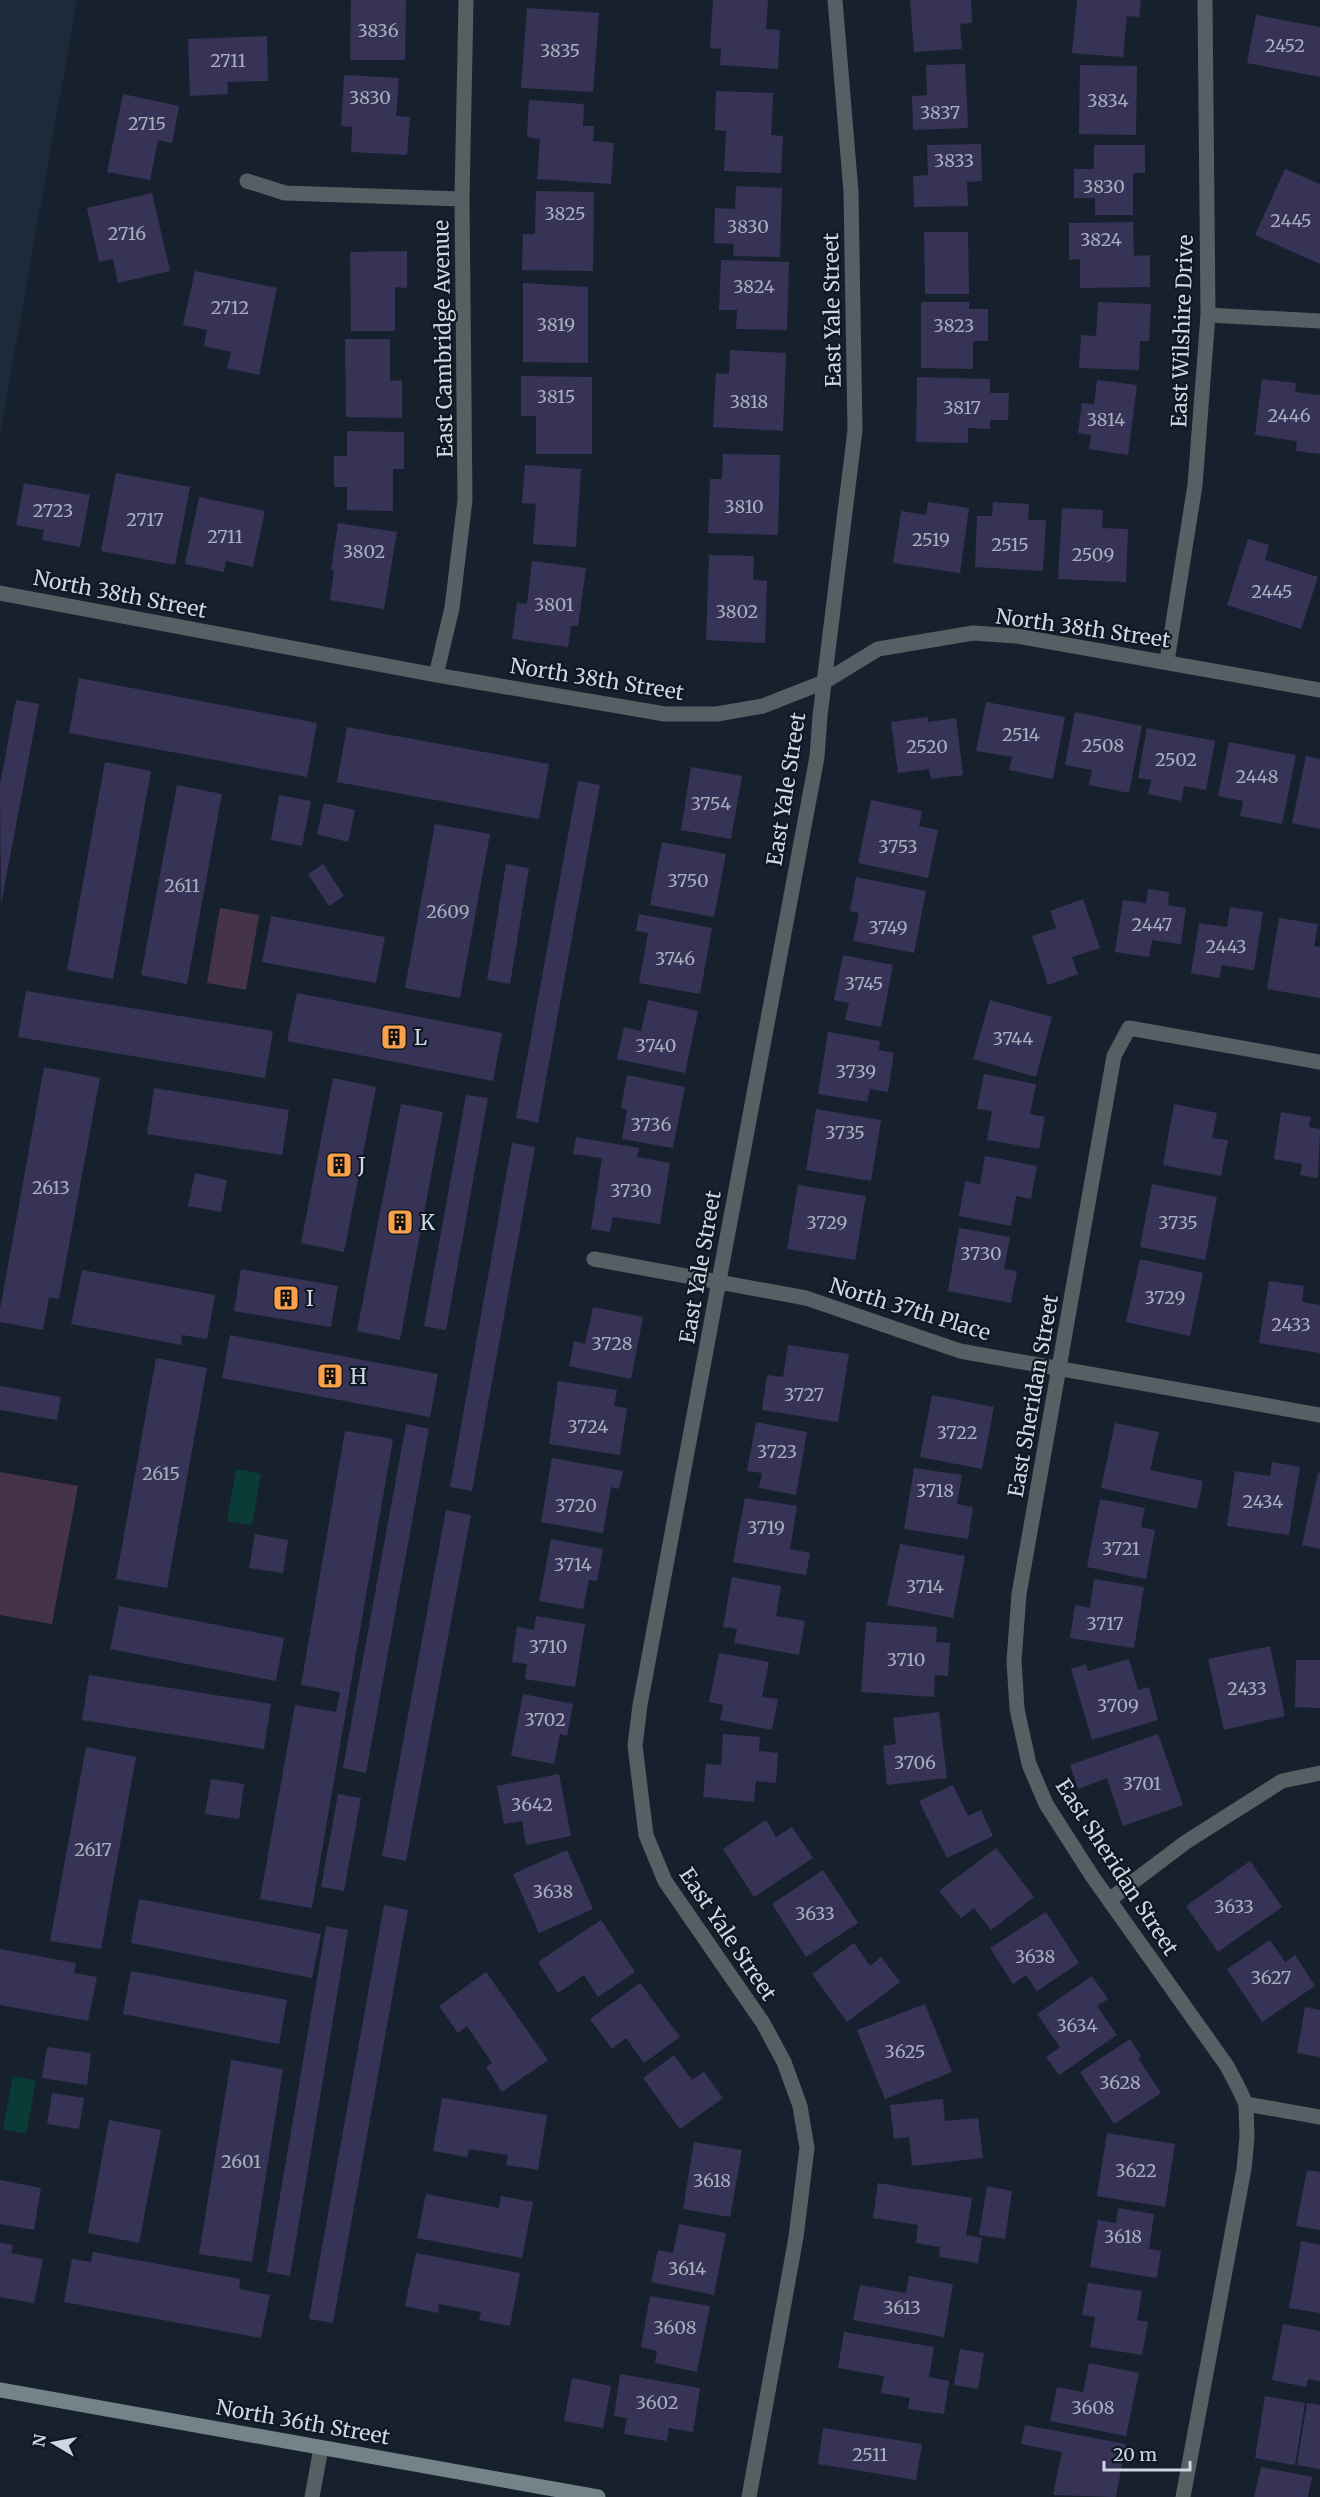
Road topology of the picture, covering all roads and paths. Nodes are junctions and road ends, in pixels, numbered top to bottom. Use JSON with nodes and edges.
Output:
{"nodes":[{"id":1,"x":466,"y":0,"type":"edge"},
{"id":2,"x":835,"y":0,"type":"edge"},
{"id":3,"x":1205,"y":0,"type":"edge"},
{"id":4,"x":247,"y":182,"type":"dead end"},
{"id":5,"x":462,"y":199,"type":"junction"},
{"id":6,"x":1208,"y":315,"type":"junction"},
{"id":7,"x":1320,"y":321,"type":"edge"},
{"id":8,"x":0,"y":592,"type":"edge"},
{"id":9,"x":1167,"y":661,"type":"junction"},
{"id":10,"x":436,"y":675,"type":"junction"},
{"id":11,"x":824,"y":682,"type":"junction"},
{"id":12,"x":1320,"y":690,"type":"edge"},
{"id":13,"x":1320,"y":1062,"type":"edge"},
{"id":14,"x":594,"y":1259,"type":"dead end"},
{"id":15,"x":719,"y":1282,"type":"junction"},
{"id":16,"x":1059,"y":1369,"type":"junction"},
{"id":17,"x":1320,"y":1415,"type":"edge"},
{"id":18,"x":1320,"y":1773,"type":"edge"},
{"id":19,"x":1109,"y":1900,"type":"junction"},
{"id":20,"x":1246,"y":2104,"type":"junction"},
{"id":21,"x":1320,"y":2117,"type":"edge"},
{"id":22,"x":0,"y":2390,"type":"edge"},
{"id":23,"x":321,"y":2448,"type":"junction"},
{"id":24,"x":312,"y":2497,"type":"edge"},
{"id":25,"x":598,"y":2497,"type":"edge"},
{"id":26,"x":749,"y":2497,"type":"edge"},
{"id":27,"x":1183,"y":2497,"type":"edge"}],
"edges":[{"from":1,"to":5,"type":"street","name":"East Cambridge Avenue"},
{"from":2,"to":11,"type":"street","name":"East Yale Street"},
{"from":3,"to":6,"type":"street","name":"East Wilshire Drive"},
{"from":4,"to":5,"type":"street"},
{"from":5,"to":10,"type":"street","name":"East Cambridge Avenue"},
{"from":6,"to":7,"type":"street"},
{"from":6,"to":9,"type":"street","name":"East Wilshire Drive"},
{"from":8,"to":10,"type":"street","name":"North 38th Street"},
{"from":9,"to":11,"type":"street","name":"North 38th Street"},
{"from":9,"to":12,"type":"street","name":"North 38th Street"},
{"from":10,"to":11,"type":"street","name":"North 38th Street"},
{"from":11,"to":15,"type":"street","name":"East Yale Street"},
{"from":13,"to":16,"type":"street","name":"East Sheridan Street"},
{"from":14,"to":15,"type":"street","name":"North 37th Place"},
{"from":15,"to":16,"type":"street","name":"North 37th Place"},
{"from":15,"to":26,"type":"street","name":"East Yale Street"},
{"from":16,"to":17,"type":"street","name":"North 37th Place"},
{"from":16,"to":19,"type":"street","name":"East Sheridan Street"},
{"from":18,"to":19,"type":"street"},
{"from":19,"to":20,"type":"street","name":"East Sheridan Street"},
{"from":20,"to":21,"type":"street"},
{"from":20,"to":27,"type":"street","name":"East Sheridan Street"},
{"from":22,"to":23,"type":"main road","name":"North 36th Street"},
{"from":23,"to":24,"type":"street"},
{"from":23,"to":25,"type":"main road","name":"North 36th Street"}]}
